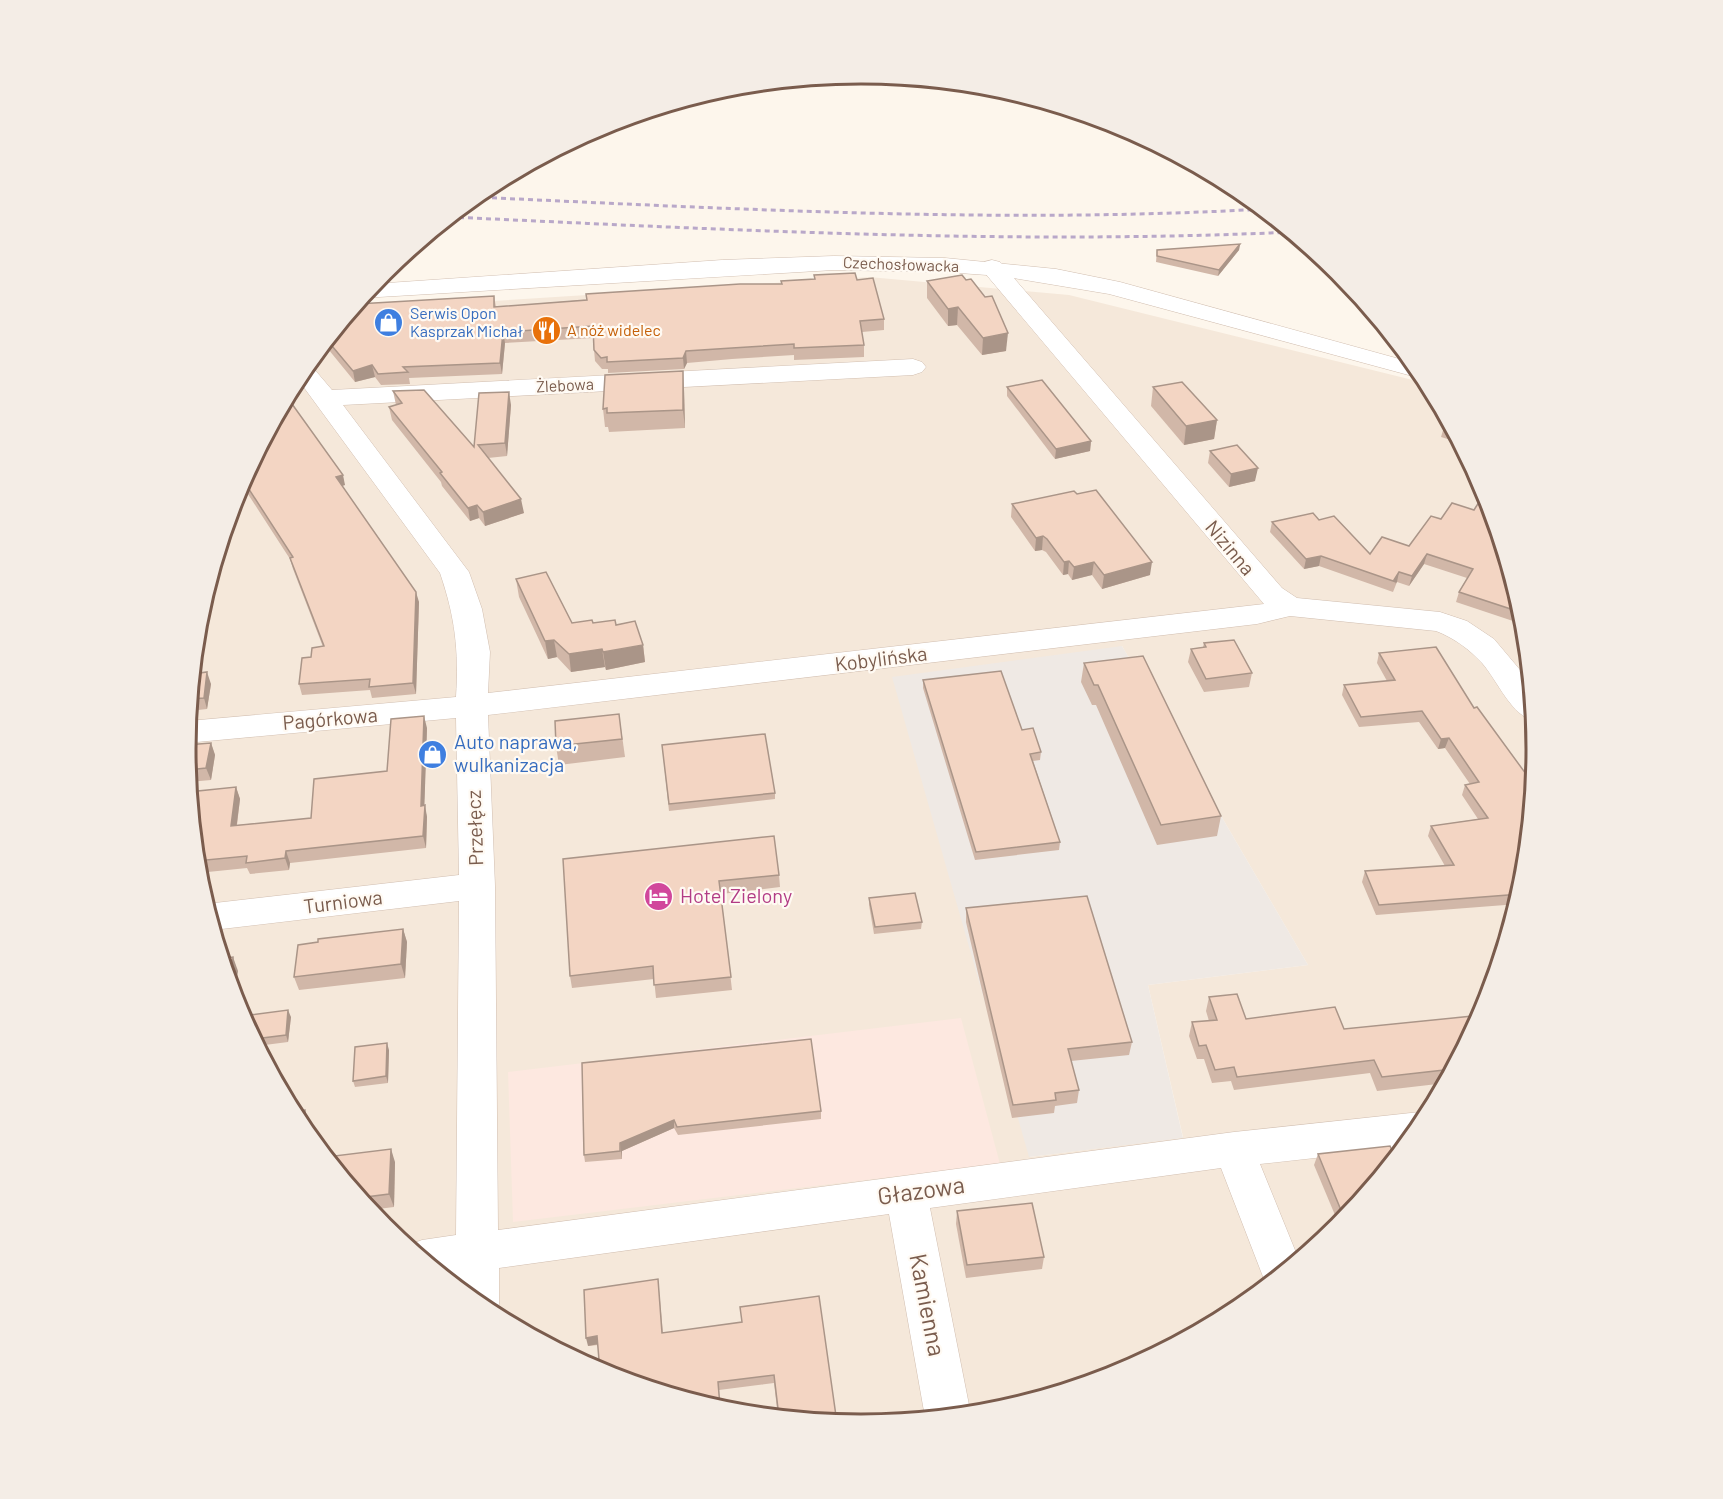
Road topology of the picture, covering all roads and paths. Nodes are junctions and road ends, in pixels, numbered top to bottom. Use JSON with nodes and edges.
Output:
{"nodes":[{"id":1,"x":992,"y":267,"type":"junction"},
{"id":2,"x":381,"y":290,"type":"edge"},
{"id":3,"x":913,"y":367,"type":"dead end"},
{"id":4,"x":1407,"y":368,"type":"edge"},
{"id":5,"x":310,"y":378,"type":"edge"},
{"id":6,"x":325,"y":398,"type":"junction"},
{"id":7,"x":1290,"y":607,"type":"junction"},
{"id":8,"x":1525,"y":699,"type":"edge"},
{"id":9,"x":472,"y":706,"type":"junction"},
{"id":10,"x":196,"y":731,"type":"edge"},
{"id":11,"x":477,"y":886,"type":"junction"},
{"id":12,"x":218,"y":916,"type":"edge"},
{"id":13,"x":1407,"y":1130,"type":"edge"},
{"id":14,"x":1234,"y":1149,"type":"junction"},
{"id":15,"x":906,"y":1193,"type":"junction"},
{"id":16,"x":478,"y":1250,"type":"junction"},
{"id":17,"x":432,"y":1257,"type":"edge"},
{"id":18,"x":1280,"y":1266,"type":"edge"},
{"id":19,"x":477,"y":1292,"type":"edge"},
{"id":20,"x":947,"y":1409,"type":"edge"}],
"edges":[{"from":1,"to":2,"type":"street","name":"Czechosłowacka"},
{"from":1,"to":4,"type":"street","name":"Czechosłowacka"},
{"from":1,"to":7,"type":"street","name":"Nizinna"},
{"from":3,"to":6,"type":"street","name":"Żlebowa"},
{"from":5,"to":6,"type":"street","name":"Przełęcz"},
{"from":6,"to":9,"type":"street","name":"Przełęcz"},
{"from":7,"to":8,"type":"street"},
{"from":7,"to":9,"type":"street","name":"Kobylińska"},
{"from":9,"to":10,"type":"street","name":"Pagórkowa"},
{"from":9,"to":11,"type":"street","name":"Przełęcz"},
{"from":11,"to":12,"type":"street","name":"Turniowa"},
{"from":11,"to":16,"type":"street","name":"Przełęcz"},
{"from":13,"to":14,"type":"street","name":"Głazowa"},
{"from":14,"to":15,"type":"street","name":"Głazowa"},
{"from":14,"to":18,"type":"street"},
{"from":15,"to":16,"type":"street","name":"Głazowa"},
{"from":15,"to":20,"type":"street","name":"Kamienna"},
{"from":16,"to":17,"type":"street","name":"Głazowa"},
{"from":16,"to":19,"type":"street","name":"Przełęcz"}]}
